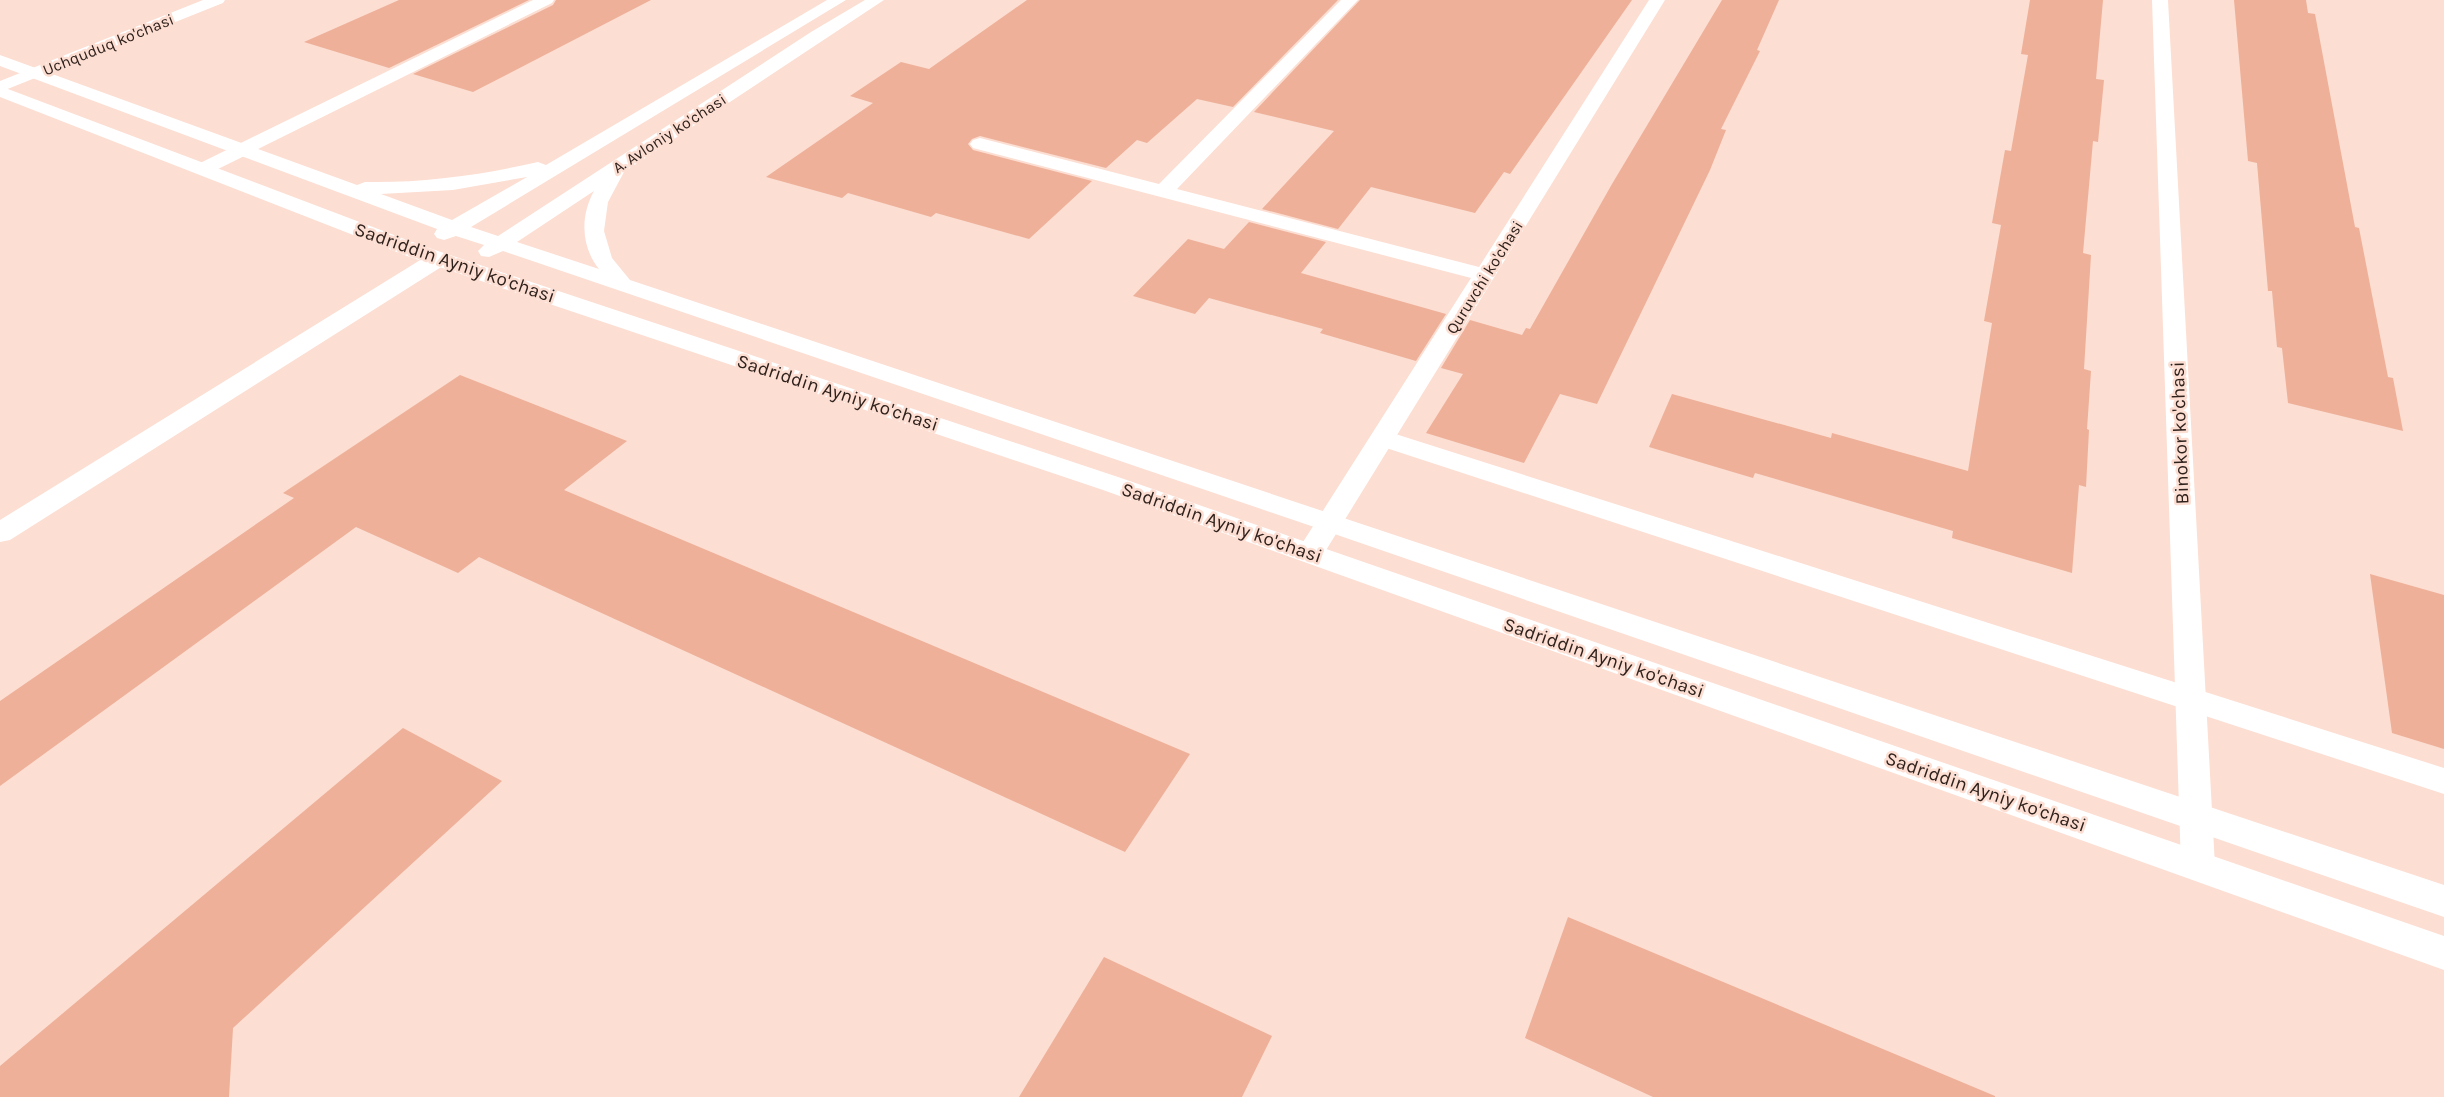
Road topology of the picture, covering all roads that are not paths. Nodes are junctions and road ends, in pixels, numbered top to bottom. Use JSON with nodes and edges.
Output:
{"nodes":[{"id":1,"x":217,"y":0,"type":"edge"},
{"id":2,"x":546,"y":0,"type":"edge"},
{"id":3,"x":838,"y":0,"type":"edge"},
{"id":4,"x":876,"y":0,"type":"edge"},
{"id":5,"x":1350,"y":0,"type":"edge"},
{"id":6,"x":1657,"y":0,"type":"edge"},
{"id":7,"x":2160,"y":0,"type":"edge"},
{"id":8,"x":0,"y":60,"type":"edge"},
{"id":9,"x":36,"y":72,"type":"junction"},
{"id":10,"x":0,"y":87,"type":"edge"},
{"id":11,"x":0,"y":91,"type":"edge"},
{"id":12,"x":980,"y":144,"type":"dead end"},
{"id":13,"x":242,"y":150,"type":"junction"},
{"id":14,"x":577,"y":155,"type":"junction"},
{"id":15,"x":205,"y":168,"type":"junction"},
{"id":16,"x":617,"y":168,"type":"junction"},
{"id":17,"x":344,"y":188,"type":"junction"},
{"id":18,"x":1163,"y":192,"type":"junction"},
{"id":19,"x":454,"y":228,"type":"junction"},
{"id":20,"x":501,"y":244,"type":"junction"},
{"id":21,"x":438,"y":259,"type":"junction"},
{"id":22,"x":1485,"y":275,"type":"junction"},
{"id":23,"x":623,"y":285,"type":"junction"},
{"id":24,"x":1383,"y":438,"type":"junction"},
{"id":25,"x":1330,"y":522,"type":"junction"},
{"id":26,"x":0,"y":533,"type":"edge"},
{"id":27,"x":1310,"y":553,"type":"junction"},
{"id":28,"x":2190,"y":698,"type":"junction"},
{"id":29,"x":2444,"y":780,"type":"edge"},
{"id":30,"x":2196,"y":816,"type":"junction"},
{"id":31,"x":2198,"y":866,"type":"junction"},
{"id":32,"x":2444,"y":901,"type":"edge"},
{"id":33,"x":2444,"y":953,"type":"edge"}],
"edges":[{"from":1,"to":9,"type":"main road","name":"Uchquduq ko'chasi"},
{"from":2,"to":13,"type":"main road"},
{"from":3,"to":14,"type":"main road","name":"A. Avloniy ko'chasi"},
{"from":4,"to":16,"type":"main road","name":"A. Avloniy ko'chasi"},
{"from":5,"to":18,"type":"main road"},
{"from":6,"to":22,"type":"main road","name":"Quruvchi ko'chasi"},
{"from":7,"to":28,"type":"main road","name":"Binokor ko'chasi"},
{"from":8,"to":9,"type":"main road","name":"Sadriddin Ayniy ko'chasi"},
{"from":9,"to":10,"type":"main road","name":"Uchquduq ko'chasi"},
{"from":9,"to":13,"type":"main road","name":"Sadriddin Ayniy ko'chasi"},
{"from":11,"to":15,"type":"main road","name":"Sadriddin Ayniy ko'chasi"},
{"from":12,"to":18,"type":"main road"},
{"from":13,"to":15,"type":"main road"},
{"from":13,"to":17,"type":"main road","name":"Sadriddin Ayniy ko'chasi"},
{"from":14,"to":17,"type":"main road"},
{"from":14,"to":19,"type":"main road","name":"A. Avloniy ko'chasi"},
{"from":15,"to":21,"type":"main road","name":"Sadriddin Ayniy ko'chasi"},
{"from":16,"to":20,"type":"main road","name":"A. Avloniy ko'chasi"},
{"from":16,"to":23,"type":"main road"},
{"from":17,"to":19,"type":"main road","name":"Sadriddin Ayniy ko'chasi"},
{"from":18,"to":22,"type":"main road"},
{"from":19,"to":20,"type":"main road","name":"Sadriddin Ayniy ko'chasi"},
{"from":19,"to":21,"type":"main road","name":"A. Avloniy ko'chasi"},
{"from":20,"to":21,"type":"main road","name":"A. Avloniy ko'chasi"},
{"from":20,"to":23,"type":"main road","name":"Sadriddin Ayniy ko'chasi"},
{"from":21,"to":26,"type":"main road"},
{"from":21,"to":27,"type":"main road","name":"Sadriddin Ayniy ko'chasi"},
{"from":22,"to":24,"type":"main road","name":"Quruvchi ko'chasi"},
{"from":23,"to":25,"type":"main road","name":"Sadriddin Ayniy ko'chasi"},
{"from":24,"to":25,"type":"main road","name":"Quruvchi ko'chasi"},
{"from":24,"to":28,"type":"main road"},
{"from":25,"to":27,"type":"main road","name":"Quruvchi ko'chasi"},
{"from":25,"to":30,"type":"main road","name":"Sadriddin Ayniy ko'chasi"},
{"from":27,"to":31,"type":"main road","name":"Sadriddin Ayniy ko'chasi"},
{"from":28,"to":29,"type":"main road"},
{"from":28,"to":30,"type":"main road","name":"Binokor ko'chasi"},
{"from":30,"to":31,"type":"main road","name":"Binokor ko'chasi"},
{"from":30,"to":32,"type":"main road","name":"Sadriddin Ayniy ko'chasi"},
{"from":31,"to":33,"type":"main road","name":"Sadriddin Ayniy ko'chasi"}]}
